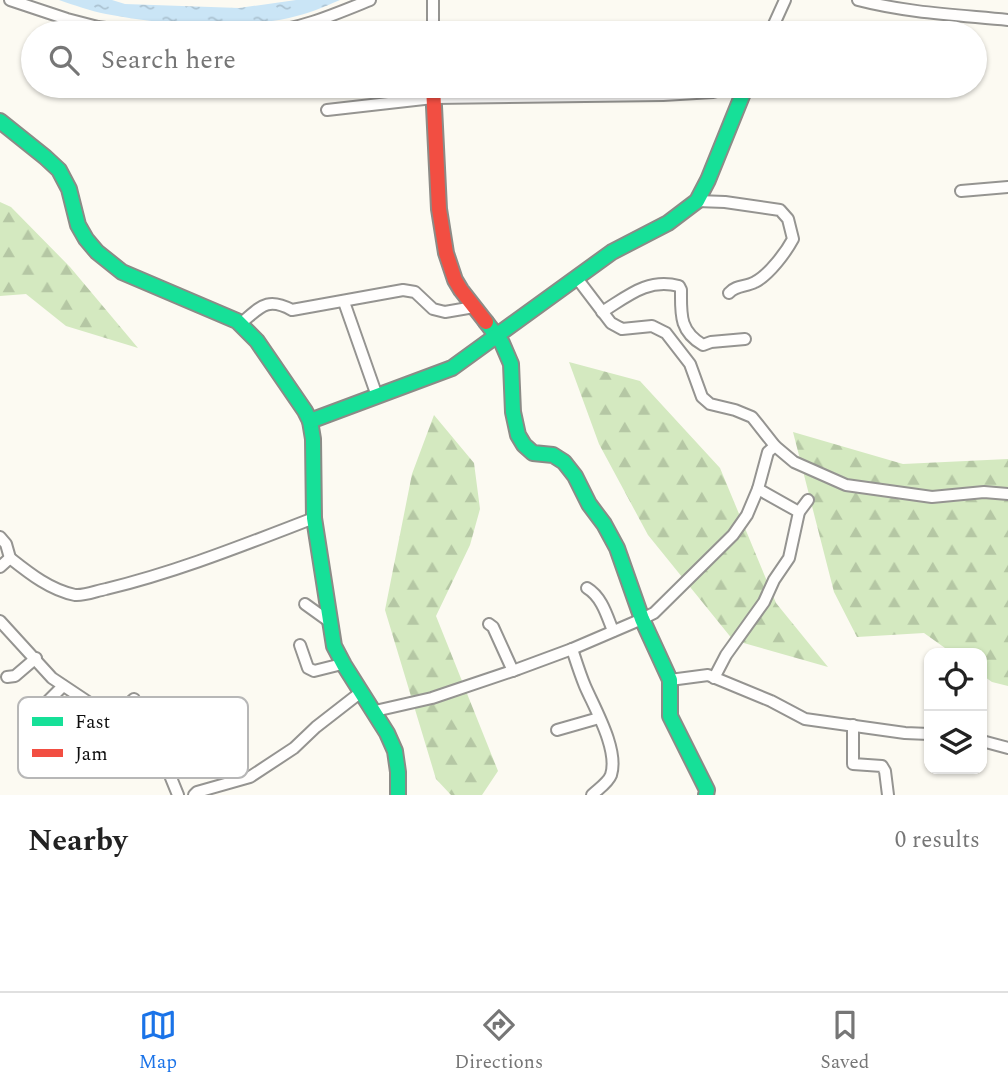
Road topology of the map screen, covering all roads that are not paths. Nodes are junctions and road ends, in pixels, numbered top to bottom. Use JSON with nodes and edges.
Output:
{"nodes":[{"id":1,"x":10,"y":0,"type":"edge"},
{"id":2,"x":370,"y":0,"type":"edge"},
{"id":3,"x":433,"y":0,"type":"edge"},
{"id":4,"x":785,"y":0,"type":"edge"},
{"id":5,"x":858,"y":0,"type":"edge"},
{"id":6,"x":1008,"y":20,"type":"edge"},
{"id":7,"x":74,"y":21,"type":"edge"},
{"id":8,"x":317,"y":21,"type":"edge"},
{"id":9,"x":433,"y":21,"type":"edge"},
{"id":10,"x":775,"y":21,"type":"edge"},
{"id":11,"x":398,"y":98,"type":"edge"},
{"id":12,"x":433,"y":98,"type":"edge"},
{"id":13,"x":742,"y":98,"type":"edge"},
{"id":14,"x":327,"y":110,"type":"dead end"},
{"id":15,"x":0,"y":121,"type":"edge"},
{"id":16,"x":1008,"y":187,"type":"edge"},
{"id":17,"x":961,"y":191,"type":"dead end"},
{"id":18,"x":696,"y":201,"type":"junction"},
{"id":19,"x":576,"y":277,"type":"junction"},
{"id":20,"x":729,"y":293,"type":"dead end"},
{"id":21,"x":344,"y":302,"type":"junction"},
{"id":22,"x":474,"y":307,"type":"junction"},
{"id":23,"x":602,"y":312,"type":"junction"},
{"id":24,"x":240,"y":324,"type":"junction"},
{"id":25,"x":496,"y":336,"type":"junction"},
{"id":26,"x":745,"y":340,"type":"dead end"},
{"id":27,"x":377,"y":397,"type":"junction"},
{"id":28,"x":310,"y":421,"type":"junction"},
{"id":29,"x":775,"y":446,"type":"junction"},
{"id":30,"x":758,"y":489,"type":"junction"},
{"id":31,"x":1008,"y":494,"type":"edge"},
{"id":32,"x":808,"y":500,"type":"dead end"},
{"id":33,"x":799,"y":512,"type":"junction"},
{"id":34,"x":314,"y":518,"type":"junction"},
{"id":35,"x":0,"y":537,"type":"edge"},
{"id":36,"x":10,"y":558,"type":"junction"},
{"id":37,"x":0,"y":566,"type":"edge"},
{"id":38,"x":587,"y":589,"type":"dead end"},
{"id":39,"x":305,"y":604,"type":"dead end"},
{"id":40,"x":642,"y":619,"type":"junction"},
{"id":41,"x":0,"y":621,"type":"edge"},
{"id":42,"x":330,"y":622,"type":"junction"},
{"id":43,"x":489,"y":624,"type":"dead end"},
{"id":44,"x":613,"y":631,"type":"junction"},
{"id":45,"x":510,"y":643,"type":"dead end"},
{"id":46,"x":300,"y":645,"type":"dead end"},
{"id":47,"x":572,"y":649,"type":"junction"},
{"id":48,"x":36,"y":659,"type":"junction"},
{"id":49,"x":342,"y":664,"type":"junction"},
{"id":50,"x":516,"y":670,"type":"junction"},
{"id":51,"x":7,"y":677,"type":"dead end"},
{"id":52,"x":714,"y":678,"type":"junction"},
{"id":53,"x":670,"y":680,"type":"junction"},
{"id":54,"x":63,"y":686,"type":"junction"},
{"id":55,"x":362,"y":692,"type":"junction"},
{"id":56,"x":52,"y":697,"type":"edge"},
{"id":57,"x":80,"y":697,"type":"edge"},
{"id":58,"x":375,"y":711,"type":"junction"},
{"id":59,"x":599,"y":718,"type":"junction"},
{"id":60,"x":853,"y":725,"type":"junction"},
{"id":61,"x":557,"y":730,"type":"dead end"},
{"id":62,"x":924,"y":734,"type":"edge"},
{"id":63,"x":987,"y":742,"type":"edge"},
{"id":64,"x":1008,"y":748,"type":"edge"},
{"id":65,"x":171,"y":778,"type":"edge"},
{"id":66,"x":246,"y":778,"type":"edge"},
{"id":67,"x":248,"y":778,"type":"edge"},
{"id":68,"x":178,"y":795,"type":"edge"},
{"id":69,"x":194,"y":795,"type":"edge"},
{"id":70,"x":398,"y":795,"type":"edge"},
{"id":71,"x":592,"y":795,"type":"edge"},
{"id":72,"x":706,"y":795,"type":"edge"},
{"id":73,"x":888,"y":795,"type":"edge"}],
"edges":[{"from":1,"to":7,"type":"street"},
{"from":2,"to":8,"type":"street"},
{"from":3,"to":9,"type":"street"},
{"from":4,"to":10,"type":"street"},
{"from":5,"to":6,"type":"street"},
{"from":11,"to":14,"type":"street"},
{"from":12,"to":22,"type":"street"},
{"from":13,"to":18,"type":"street"},
{"from":15,"to":24,"type":"street"},
{"from":16,"to":17,"type":"street"},
{"from":18,"to":19,"type":"street"},
{"from":18,"to":20,"type":"street"},
{"from":19,"to":23,"type":"street"},
{"from":19,"to":25,"type":"street"},
{"from":21,"to":22,"type":"street"},
{"from":21,"to":24,"type":"street"},
{"from":21,"to":27,"type":"street"},
{"from":22,"to":25,"type":"street"},
{"from":23,"to":26,"type":"street"},
{"from":23,"to":29,"type":"street"},
{"from":24,"to":28,"type":"street"},
{"from":25,"to":27,"type":"street"},
{"from":25,"to":40,"type":"street"},
{"from":27,"to":28,"type":"street"},
{"from":28,"to":34,"type":"street"},
{"from":29,"to":30,"type":"street"},
{"from":29,"to":31,"type":"street"},
{"from":30,"to":33,"type":"street"},
{"from":30,"to":40,"type":"street"},
{"from":32,"to":33,"type":"street"},
{"from":33,"to":52,"type":"street"},
{"from":34,"to":36,"type":"street"},
{"from":34,"to":42,"type":"street"},
{"from":35,"to":36,"type":"street"},
{"from":36,"to":37,"type":"street"},
{"from":38,"to":44,"type":"street"},
{"from":39,"to":42,"type":"street"},
{"from":40,"to":44,"type":"street"},
{"from":40,"to":53,"type":"street"},
{"from":41,"to":48,"type":"street"},
{"from":42,"to":49,"type":"street"},
{"from":43,"to":50,"type":"street"},
{"from":44,"to":47,"type":"street"},
{"from":45,"to":50,"type":"street"},
{"from":46,"to":49,"type":"street"},
{"from":47,"to":50,"type":"street"},
{"from":47,"to":59,"type":"street"},
{"from":48,"to":51,"type":"street"},
{"from":48,"to":54,"type":"street"},
{"from":49,"to":55,"type":"street"},
{"from":50,"to":58,"type":"street"},
{"from":52,"to":53,"type":"street"},
{"from":52,"to":60,"type":"street"},
{"from":53,"to":72,"type":"street"},
{"from":54,"to":56,"type":"street"},
{"from":54,"to":57,"type":"street"},
{"from":55,"to":58,"type":"street"},
{"from":55,"to":67,"type":"street"},
{"from":58,"to":70,"type":"street"},
{"from":59,"to":61,"type":"street"},
{"from":59,"to":71,"type":"street"},
{"from":60,"to":62,"type":"street"},
{"from":60,"to":73,"type":"street"},
{"from":63,"to":64,"type":"street"},
{"from":65,"to":68,"type":"street"},
{"from":66,"to":69,"type":"street"}]}
